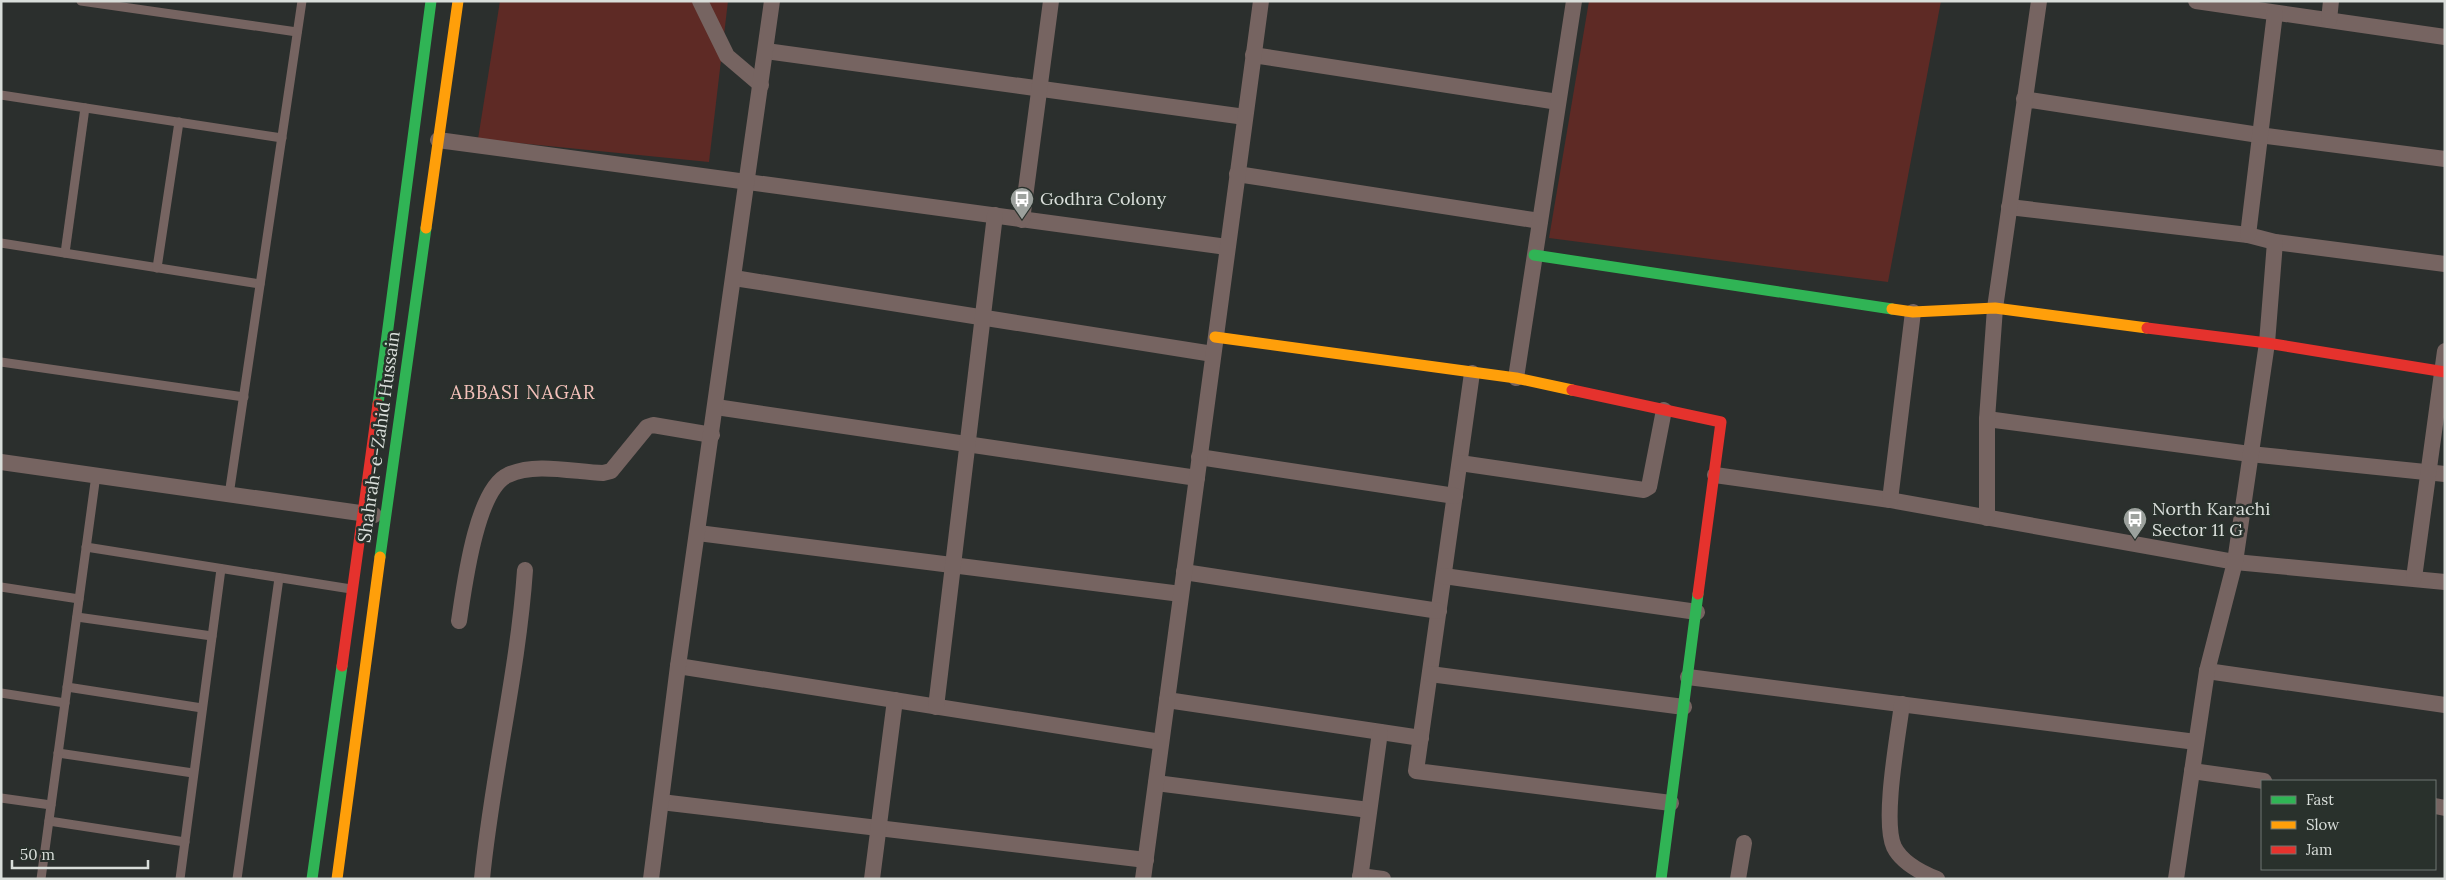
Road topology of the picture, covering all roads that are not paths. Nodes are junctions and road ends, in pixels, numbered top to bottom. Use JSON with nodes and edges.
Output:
{"nodes":[{"id":1,"x":80,"y":1,"type":"edge"},
{"id":2,"x":302,"y":1,"type":"edge"},
{"id":3,"x":431,"y":1,"type":"edge"},
{"id":4,"x":458,"y":1,"type":"edge"},
{"id":5,"x":700,"y":1,"type":"edge"},
{"id":6,"x":772,"y":1,"type":"edge"},
{"id":7,"x":1051,"y":1,"type":"edge"},
{"id":8,"x":1261,"y":1,"type":"edge"},
{"id":9,"x":1574,"y":1,"type":"edge"},
{"id":10,"x":2038,"y":1,"type":"edge"},
{"id":11,"x":2196,"y":1,"type":"edge"},
{"id":12,"x":2332,"y":1,"type":"edge"},
{"id":13,"x":2275,"y":13,"type":"junction"},
{"id":14,"x":2329,"y":20,"type":"junction"},
{"id":15,"x":297,"y":32,"type":"junction"},
{"id":16,"x":2445,"y":37,"type":"edge"},
{"id":17,"x":766,"y":51,"type":"junction"},
{"id":18,"x":1253,"y":55,"type":"junction"},
{"id":19,"x":761,"y":85,"type":"junction"},
{"id":20,"x":1039,"y":88,"type":"junction"},
{"id":21,"x":1,"y":95,"type":"edge"},
{"id":22,"x":2024,"y":99,"type":"junction"},
{"id":23,"x":1558,"y":102,"type":"junction"},
{"id":24,"x":85,"y":108,"type":"junction"},
{"id":25,"x":1245,"y":117,"type":"junction"},
{"id":26,"x":179,"y":122,"type":"junction"},
{"id":27,"x":2259,"y":135,"type":"junction"},
{"id":28,"x":282,"y":138,"type":"junction"},
{"id":29,"x":438,"y":140,"type":"junction"},
{"id":30,"x":2445,"y":160,"type":"edge"},
{"id":31,"x":1237,"y":174,"type":"junction"},
{"id":32,"x":748,"y":182,"type":"junction"},
{"id":33,"x":2009,"y":206,"type":"junction"},
{"id":34,"x":995,"y":215,"type":"junction"},
{"id":35,"x":1022,"y":220,"type":"junction"},
{"id":36,"x":1540,"y":220,"type":"junction"},
{"id":37,"x":2248,"y":236,"type":"junction"},
{"id":38,"x":2275,"y":242,"type":"junction"},
{"id":39,"x":1,"y":243,"type":"edge"},
{"id":40,"x":1228,"y":247,"type":"junction"},
{"id":41,"x":65,"y":253,"type":"junction"},
{"id":42,"x":1534,"y":255,"type":"junction"},
{"id":43,"x":2445,"y":264,"type":"edge"},
{"id":44,"x":157,"y":268,"type":"junction"},
{"id":45,"x":734,"y":278,"type":"junction"},
{"id":46,"x":260,"y":284,"type":"junction"},
{"id":47,"x":1995,"y":308,"type":"junction"},
{"id":48,"x":1913,"y":312,"type":"junction"},
{"id":49,"x":983,"y":318,"type":"junction"},
{"id":50,"x":1215,"y":337,"type":"junction"},
{"id":51,"x":2267,"y":343,"type":"junction"},
{"id":52,"x":2445,"y":351,"type":"edge"},
{"id":53,"x":1213,"y":354,"type":"junction"},
{"id":54,"x":1,"y":362,"type":"edge"},
{"id":55,"x":2443,"y":372,"type":"edge"},
{"id":56,"x":1472,"y":373,"type":"junction"},
{"id":57,"x":1516,"y":378,"type":"junction"},
{"id":58,"x":244,"y":397,"type":"junction"},
{"id":59,"x":716,"y":407,"type":"junction"},
{"id":60,"x":1664,"y":410,"type":"junction"},
{"id":61,"x":1987,"y":420,"type":"junction"},
{"id":62,"x":712,"y":435,"type":"junction"},
{"id":63,"x":967,"y":444,"type":"junction"},
{"id":64,"x":2250,"y":454,"type":"junction"},
{"id":65,"x":1199,"y":457,"type":"junction"},
{"id":66,"x":1,"y":462,"type":"edge"},
{"id":67,"x":1460,"y":463,"type":"junction"},
{"id":68,"x":2427,"y":471,"type":"junction"},
{"id":69,"x":2445,"y":474,"type":"edge"},
{"id":70,"x":96,"y":475,"type":"junction"},
{"id":71,"x":1715,"y":475,"type":"junction"},
{"id":72,"x":1197,"y":478,"type":"junction"},
{"id":73,"x":229,"y":495,"type":"junction"},
{"id":74,"x":1455,"y":496,"type":"junction"},
{"id":75,"x":1890,"y":500,"type":"junction"},
{"id":76,"x":363,"y":514,"type":"junction"},
{"id":77,"x":386,"y":516,"type":"junction"},
{"id":78,"x":1987,"y":518,"type":"junction"},
{"id":79,"x":698,"y":533,"type":"junction"},
{"id":80,"x":86,"y":547,"type":"junction"},
{"id":81,"x":2235,"y":562,"type":"junction"},
{"id":82,"x":953,"y":565,"type":"junction"},
{"id":83,"x":221,"y":568,"type":"junction"},
{"id":84,"x":525,"y":570,"type":"dead end"},
{"id":85,"x":1184,"y":572,"type":"junction"},
{"id":86,"x":1444,"y":576,"type":"junction"},
{"id":87,"x":279,"y":578,"type":"junction"},
{"id":88,"x":2414,"y":578,"type":"junction"},
{"id":89,"x":2445,"y":582,"type":"edge"},
{"id":90,"x":1,"y":587,"type":"edge"},
{"id":91,"x":364,"y":591,"type":"junction"},
{"id":92,"x":1181,"y":594,"type":"junction"},
{"id":93,"x":79,"y":599,"type":"junction"},
{"id":94,"x":1439,"y":611,"type":"junction"},
{"id":95,"x":1697,"y":612,"type":"junction"},
{"id":96,"x":77,"y":617,"type":"junction"},
{"id":97,"x":459,"y":621,"type":"dead end"},
{"id":98,"x":212,"y":636,"type":"junction"},
{"id":99,"x":678,"y":666,"type":"junction"},
{"id":100,"x":2207,"y":671,"type":"junction"},
{"id":101,"x":1430,"y":674,"type":"junction"},
{"id":102,"x":1688,"y":677,"type":"junction"},
{"id":103,"x":67,"y":687,"type":"junction"},
{"id":104,"x":1,"y":694,"type":"edge"},
{"id":105,"x":895,"y":700,"type":"junction"},
{"id":106,"x":1167,"y":700,"type":"junction"},
{"id":107,"x":65,"y":703,"type":"junction"},
{"id":108,"x":1902,"y":704,"type":"junction"},
{"id":109,"x":2445,"y":705,"type":"edge"},
{"id":110,"x":936,"y":707,"type":"junction"},
{"id":111,"x":1684,"y":707,"type":"junction"},
{"id":112,"x":202,"y":708,"type":"junction"},
{"id":113,"x":1380,"y":732,"type":"junction"},
{"id":114,"x":1421,"y":738,"type":"junction"},
{"id":115,"x":1161,"y":742,"type":"junction"},
{"id":116,"x":2196,"y":742,"type":"junction"},
{"id":117,"x":58,"y":754,"type":"junction"},
{"id":118,"x":2192,"y":771,"type":"junction"},
{"id":119,"x":193,"y":773,"type":"junction"},
{"id":120,"x":2261,"y":781,"type":"edge"},
{"id":121,"x":1156,"y":783,"type":"junction"},
{"id":122,"x":1,"y":798,"type":"edge"},
{"id":123,"x":661,"y":802,"type":"junction"},
{"id":124,"x":1671,"y":803,"type":"junction"},
{"id":125,"x":51,"y":805,"type":"junction"},
{"id":126,"x":1369,"y":810,"type":"junction"},
{"id":127,"x":49,"y":821,"type":"junction"},
{"id":128,"x":879,"y":828,"type":"junction"},
{"id":129,"x":184,"y":842,"type":"junction"},
{"id":130,"x":1744,"y":843,"type":"dead end"},
{"id":131,"x":1146,"y":860,"type":"junction"},
{"id":132,"x":1360,"y":877,"type":"edge"},
{"id":133,"x":41,"y":879,"type":"edge"},
{"id":134,"x":180,"y":879,"type":"edge"},
{"id":135,"x":237,"y":879,"type":"edge"},
{"id":136,"x":312,"y":879,"type":"edge"},
{"id":137,"x":338,"y":879,"type":"edge"},
{"id":138,"x":482,"y":879,"type":"edge"},
{"id":139,"x":651,"y":879,"type":"edge"},
{"id":140,"x":872,"y":879,"type":"edge"},
{"id":141,"x":1144,"y":879,"type":"edge"},
{"id":142,"x":1383,"y":879,"type":"edge"},
{"id":143,"x":1661,"y":879,"type":"edge"},
{"id":144,"x":1738,"y":879,"type":"edge"},
{"id":145,"x":1937,"y":879,"type":"edge"},
{"id":146,"x":2176,"y":879,"type":"edge"}],
"edges":[{"from":1,"to":15,"type":"lane"},
{"from":2,"to":15,"type":"lane"},
{"from":3,"to":76,"type":"street","name":"Shahrah-e-Zahid Hussain"},
{"from":4,"to":29,"type":"street","name":"Shahrah-e-Zahid Hussain"},
{"from":5,"to":19,"type":"street"},
{"from":6,"to":17,"type":"street"},
{"from":7,"to":20,"type":"street"},
{"from":8,"to":18,"type":"street"},
{"from":9,"to":23,"type":"street"},
{"from":10,"to":22,"type":"street"},
{"from":11,"to":13,"type":"street"},
{"from":12,"to":14,"type":"street"},
{"from":13,"to":14,"type":"street"},
{"from":13,"to":27,"type":"street"},
{"from":14,"to":16,"type":"street"},
{"from":15,"to":28,"type":"lane"},
{"from":17,"to":19,"type":"street"},
{"from":17,"to":20,"type":"street"},
{"from":18,"to":23,"type":"street"},
{"from":18,"to":25,"type":"street"},
{"from":19,"to":32,"type":"street"},
{"from":20,"to":25,"type":"street"},
{"from":20,"to":35,"type":"street"},
{"from":21,"to":24,"type":"lane"},
{"from":22,"to":27,"type":"street"},
{"from":22,"to":33,"type":"street"},
{"from":23,"to":36,"type":"street"},
{"from":24,"to":26,"type":"lane"},
{"from":24,"to":41,"type":"lane"},
{"from":25,"to":31,"type":"street"},
{"from":26,"to":28,"type":"lane"},
{"from":26,"to":44,"type":"lane"},
{"from":27,"to":30,"type":"street"},
{"from":27,"to":37,"type":"street"},
{"from":28,"to":46,"type":"lane"},
{"from":29,"to":32,"type":"street"},
{"from":29,"to":77,"type":"street","name":"Shahrah-e-Zahid Hussain"},
{"from":31,"to":36,"type":"street"},
{"from":31,"to":40,"type":"street"},
{"from":32,"to":34,"type":"street"},
{"from":32,"to":45,"type":"street"},
{"from":33,"to":37,"type":"street"},
{"from":33,"to":47,"type":"street"},
{"from":34,"to":35,"type":"street"},
{"from":34,"to":49,"type":"street"},
{"from":35,"to":40,"type":"street"},
{"from":36,"to":42,"type":"street"},
{"from":37,"to":38,"type":"street"},
{"from":38,"to":43,"type":"street"},
{"from":38,"to":51,"type":"street"},
{"from":39,"to":41,"type":"lane"},
{"from":40,"to":50,"type":"street"},
{"from":41,"to":44,"type":"lane"},
{"from":42,"to":48,"type":"street"},
{"from":42,"to":57,"type":"street"},
{"from":44,"to":46,"type":"lane"},
{"from":45,"to":49,"type":"street"},
{"from":45,"to":59,"type":"street"},
{"from":46,"to":58,"type":"lane"},
{"from":47,"to":48,"type":"street"},
{"from":47,"to":51,"type":"street"},
{"from":47,"to":61,"type":"street"},
{"from":48,"to":75,"type":"street"},
{"from":49,"to":53,"type":"street"},
{"from":49,"to":63,"type":"street"},
{"from":50,"to":53,"type":"street"},
{"from":50,"to":56,"type":"street"},
{"from":51,"to":55,"type":"street"},
{"from":51,"to":64,"type":"street"},
{"from":52,"to":55,"type":"street"},
{"from":53,"to":65,"type":"street"},
{"from":54,"to":58,"type":"lane"},
{"from":55,"to":68,"type":"street"},
{"from":56,"to":57,"type":"street"},
{"from":56,"to":67,"type":"street"},
{"from":57,"to":60,"type":"street"},
{"from":58,"to":73,"type":"lane"},
{"from":59,"to":62,"type":"street"},
{"from":59,"to":63,"type":"street"},
{"from":60,"to":67,"type":"street"},
{"from":60,"to":71,"type":"street"},
{"from":61,"to":64,"type":"street"},
{"from":61,"to":78,"type":"street"},
{"from":62,"to":79,"type":"street"},
{"from":62,"to":97,"type":"street"},
{"from":63,"to":72,"type":"street"},
{"from":63,"to":82,"type":"street"},
{"from":64,"to":68,"type":"street"},
{"from":64,"to":81,"type":"street"},
{"from":65,"to":72,"type":"street"},
{"from":65,"to":74,"type":"street"},
{"from":66,"to":70,"type":"street"},
{"from":67,"to":74,"type":"street"},
{"from":68,"to":69,"type":"street"},
{"from":68,"to":88,"type":"street"},
{"from":70,"to":73,"type":"street"},
{"from":70,"to":80,"type":"lane"},
{"from":71,"to":75,"type":"street"},
{"from":71,"to":95,"type":"street"},
{"from":72,"to":85,"type":"street"},
{"from":73,"to":76,"type":"street"},
{"from":74,"to":86,"type":"street"},
{"from":75,"to":78,"type":"street"},
{"from":76,"to":77,"type":"street"},
{"from":76,"to":91,"type":"street","name":"Shahrah-e-Zahid Hussain"},
{"from":77,"to":91,"type":"street","name":"Shahrah-e-Zahid Hussain"},
{"from":78,"to":81,"type":"street"},
{"from":79,"to":82,"type":"street"},
{"from":79,"to":99,"type":"street"},
{"from":80,"to":83,"type":"lane"},
{"from":80,"to":93,"type":"lane"},
{"from":81,"to":88,"type":"street"},
{"from":81,"to":100,"type":"street"},
{"from":82,"to":92,"type":"street"},
{"from":82,"to":110,"type":"street"},
{"from":83,"to":87,"type":"lane"},
{"from":83,"to":98,"type":"lane"},
{"from":84,"to":138,"type":"street"},
{"from":85,"to":92,"type":"street"},
{"from":85,"to":94,"type":"street"},
{"from":86,"to":94,"type":"street"},
{"from":86,"to":95,"type":"street"},
{"from":87,"to":91,"type":"lane"},
{"from":87,"to":135,"type":"lane"},
{"from":88,"to":89,"type":"street"},
{"from":90,"to":93,"type":"lane"},
{"from":91,"to":136,"type":"street","name":"Shahrah-e-Zahid Hussain"},
{"from":91,"to":137,"type":"street","name":"Shahrah-e-Zahid Hussain"},
{"from":92,"to":106,"type":"street"},
{"from":93,"to":96,"type":"lane"},
{"from":94,"to":101,"type":"street"},
{"from":95,"to":102,"type":"street"},
{"from":96,"to":98,"type":"lane"},
{"from":96,"to":103,"type":"lane"},
{"from":98,"to":112,"type":"lane"},
{"from":99,"to":105,"type":"street"},
{"from":99,"to":123,"type":"street"},
{"from":100,"to":109,"type":"street"},
{"from":100,"to":116,"type":"street"},
{"from":101,"to":111,"type":"street"},
{"from":101,"to":114,"type":"street"},
{"from":102,"to":108,"type":"street"},
{"from":102,"to":111,"type":"street"},
{"from":103,"to":107,"type":"lane"},
{"from":103,"to":112,"type":"lane"},
{"from":104,"to":107,"type":"lane"},
{"from":105,"to":110,"type":"street"},
{"from":105,"to":128,"type":"street"},
{"from":106,"to":113,"type":"street"},
{"from":106,"to":115,"type":"street"},
{"from":107,"to":117,"type":"lane"},
{"from":108,"to":116,"type":"street"},
{"from":108,"to":145,"type":"street"},
{"from":110,"to":115,"type":"street"},
{"from":111,"to":124,"type":"street"},
{"from":112,"to":119,"type":"lane"},
{"from":113,"to":114,"type":"street"},
{"from":113,"to":126,"type":"street"},
{"from":114,"to":124,"type":"street"},
{"from":115,"to":121,"type":"street"},
{"from":116,"to":118,"type":"street"},
{"from":117,"to":119,"type":"lane"},
{"from":117,"to":125,"type":"lane"},
{"from":118,"to":120,"type":"street"},
{"from":118,"to":146,"type":"street"},
{"from":119,"to":129,"type":"lane"},
{"from":121,"to":126,"type":"street"},
{"from":121,"to":131,"type":"street"},
{"from":122,"to":125,"type":"lane"},
{"from":123,"to":128,"type":"street"},
{"from":123,"to":139,"type":"street"},
{"from":124,"to":143,"type":"street"},
{"from":125,"to":127,"type":"lane"},
{"from":126,"to":132,"type":"street"},
{"from":127,"to":129,"type":"lane"},
{"from":127,"to":133,"type":"lane"},
{"from":128,"to":131,"type":"street"},
{"from":128,"to":140,"type":"street"},
{"from":129,"to":134,"type":"lane"},
{"from":130,"to":144,"type":"street"},
{"from":131,"to":141,"type":"street"},
{"from":132,"to":142,"type":"street"}]}
